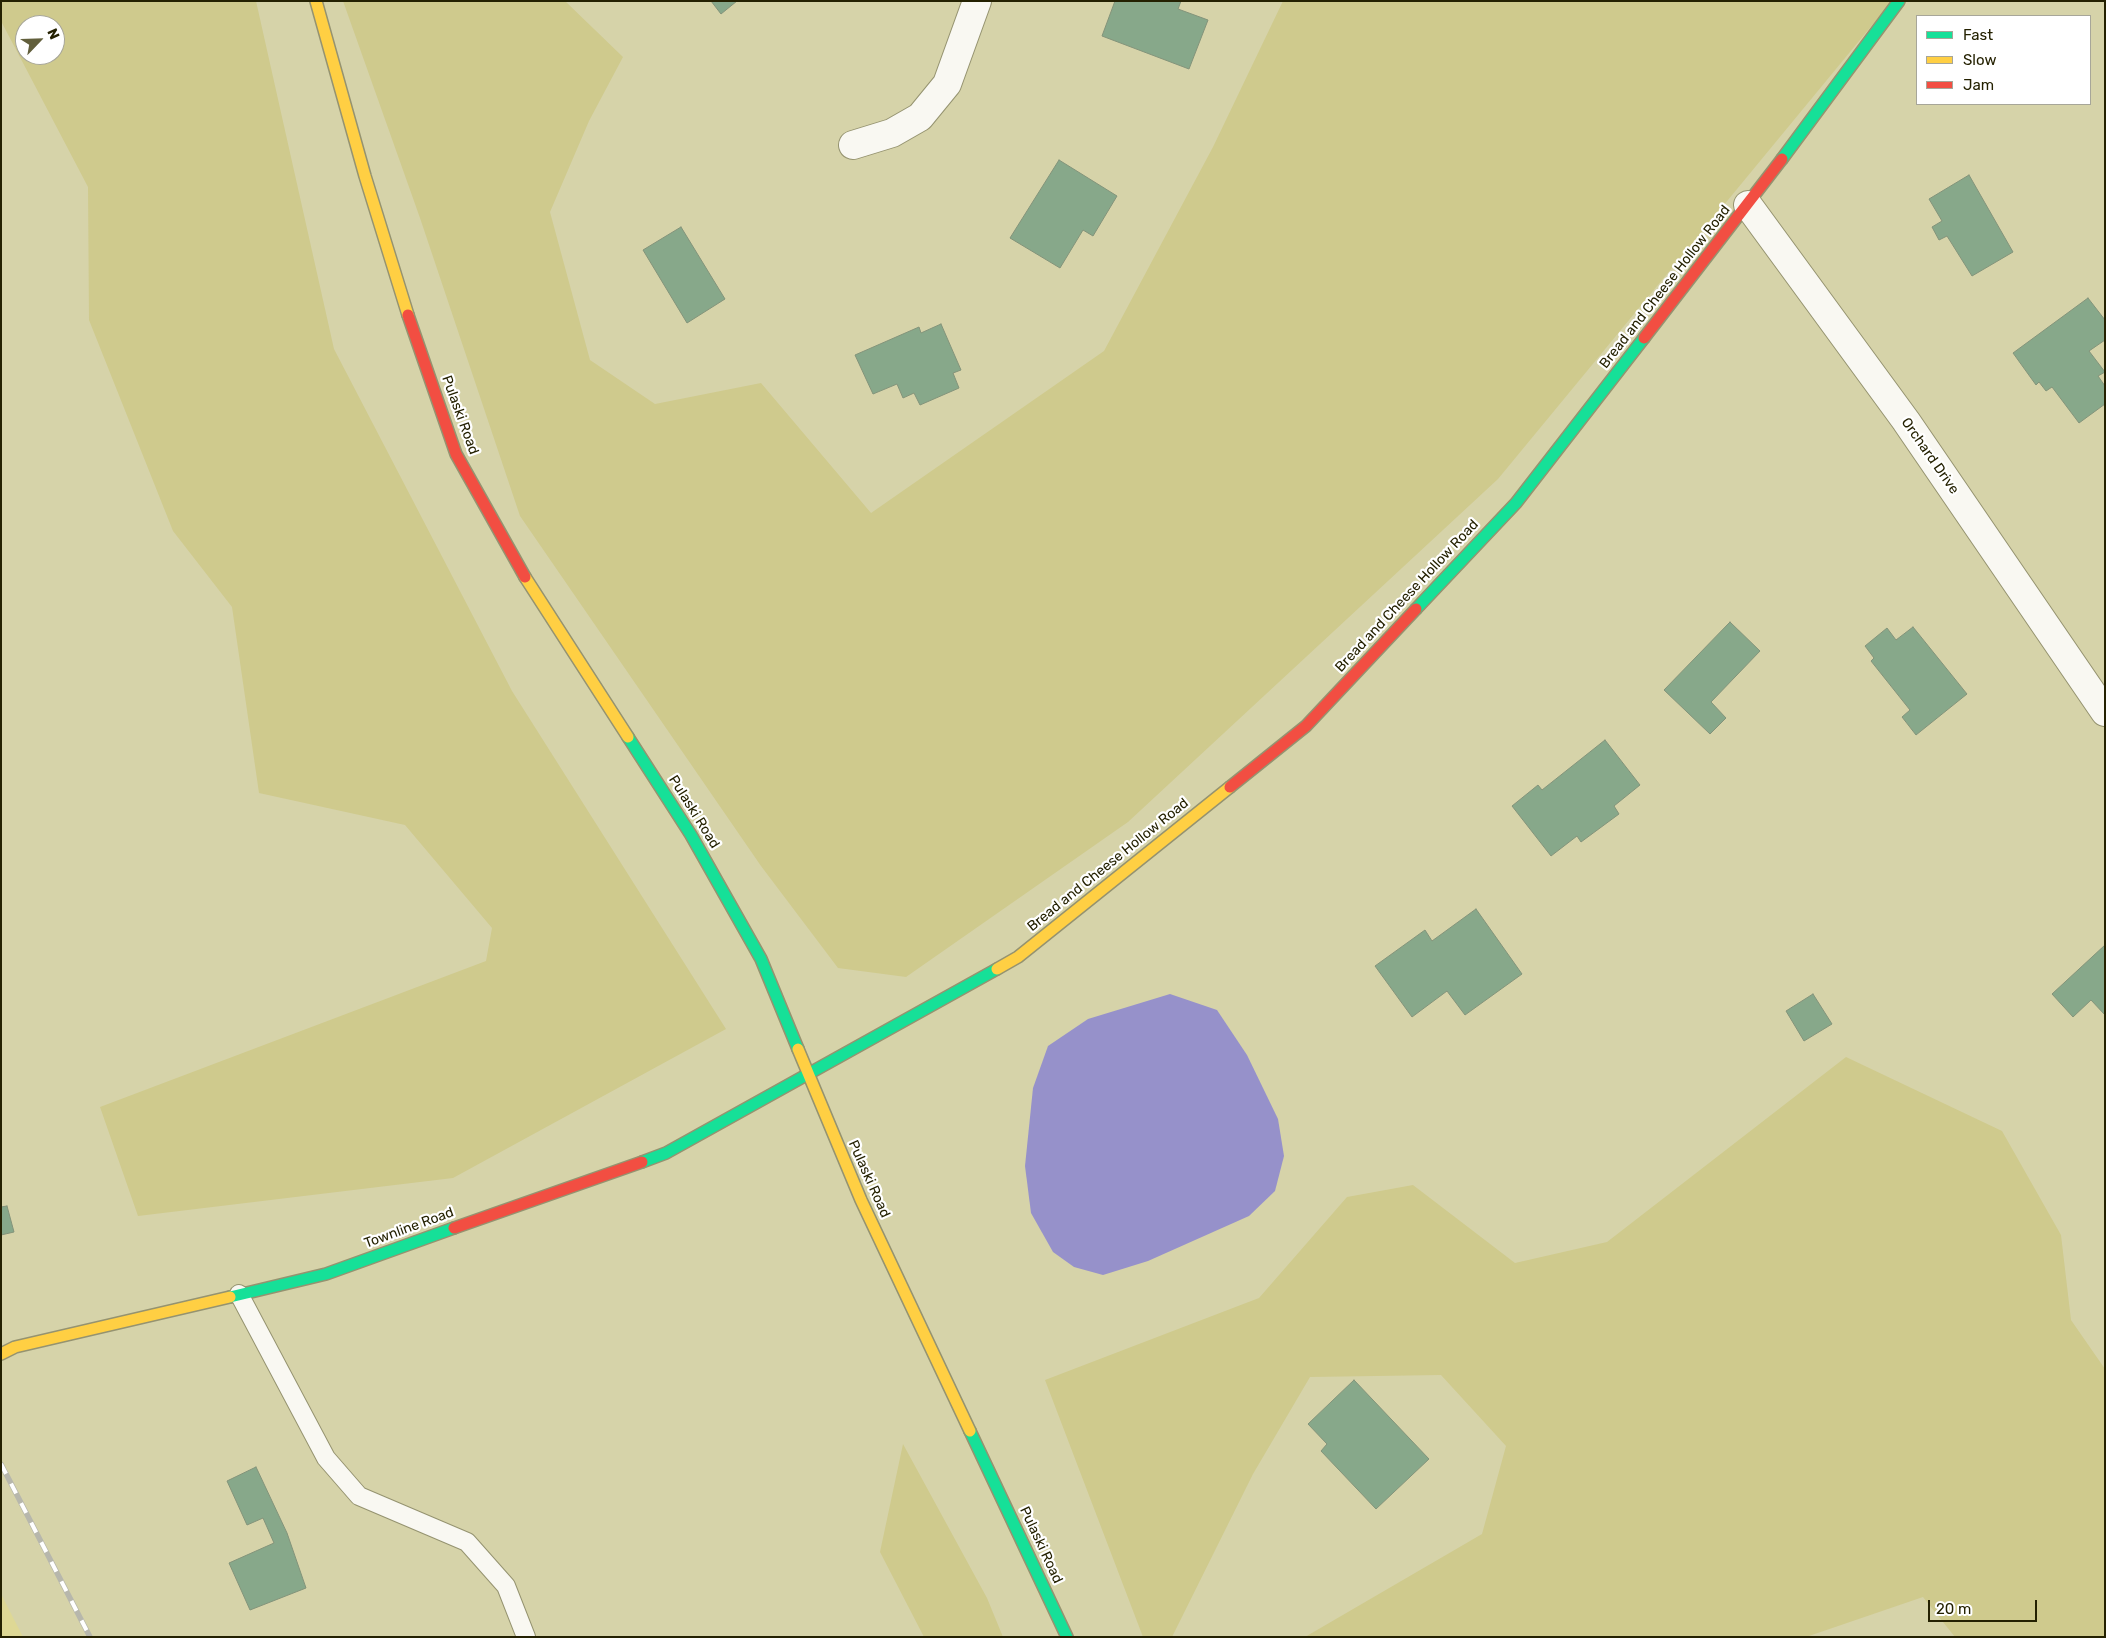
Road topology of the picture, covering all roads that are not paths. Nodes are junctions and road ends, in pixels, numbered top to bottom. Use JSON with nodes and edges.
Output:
{"nodes":[{"id":1,"x":316,"y":1,"type":"edge"},
{"id":2,"x":977,"y":1,"type":"edge"},
{"id":3,"x":1899,"y":1,"type":"edge"},
{"id":4,"x":853,"y":145,"type":"dead end"},
{"id":5,"x":1748,"y":205,"type":"junction"},
{"id":6,"x":2105,"y":712,"type":"edge"},
{"id":7,"x":808,"y":1074,"type":"junction"},
{"id":8,"x":239,"y":1294,"type":"junction"},
{"id":9,"x":1,"y":1354,"type":"edge"},
{"id":10,"x":526,"y":1637,"type":"edge"},
{"id":11,"x":1067,"y":1637,"type":"edge"}],
"edges":[{"from":1,"to":7,"type":"main road","name":"Pulaski Road"},
{"from":2,"to":4,"type":"street"},
{"from":3,"to":5,"type":"main road","name":"Bread and Cheese Hollow Road"},
{"from":5,"to":6,"type":"street","name":"Orchard Drive"},
{"from":5,"to":7,"type":"main road","name":"Bread and Cheese Hollow Road"},
{"from":7,"to":8,"type":"main road","name":"Townline Road"},
{"from":7,"to":11,"type":"main road","name":"Pulaski Road"},
{"from":8,"to":9,"type":"main road","name":"Townline Road"},
{"from":8,"to":10,"type":"lane"}]}
